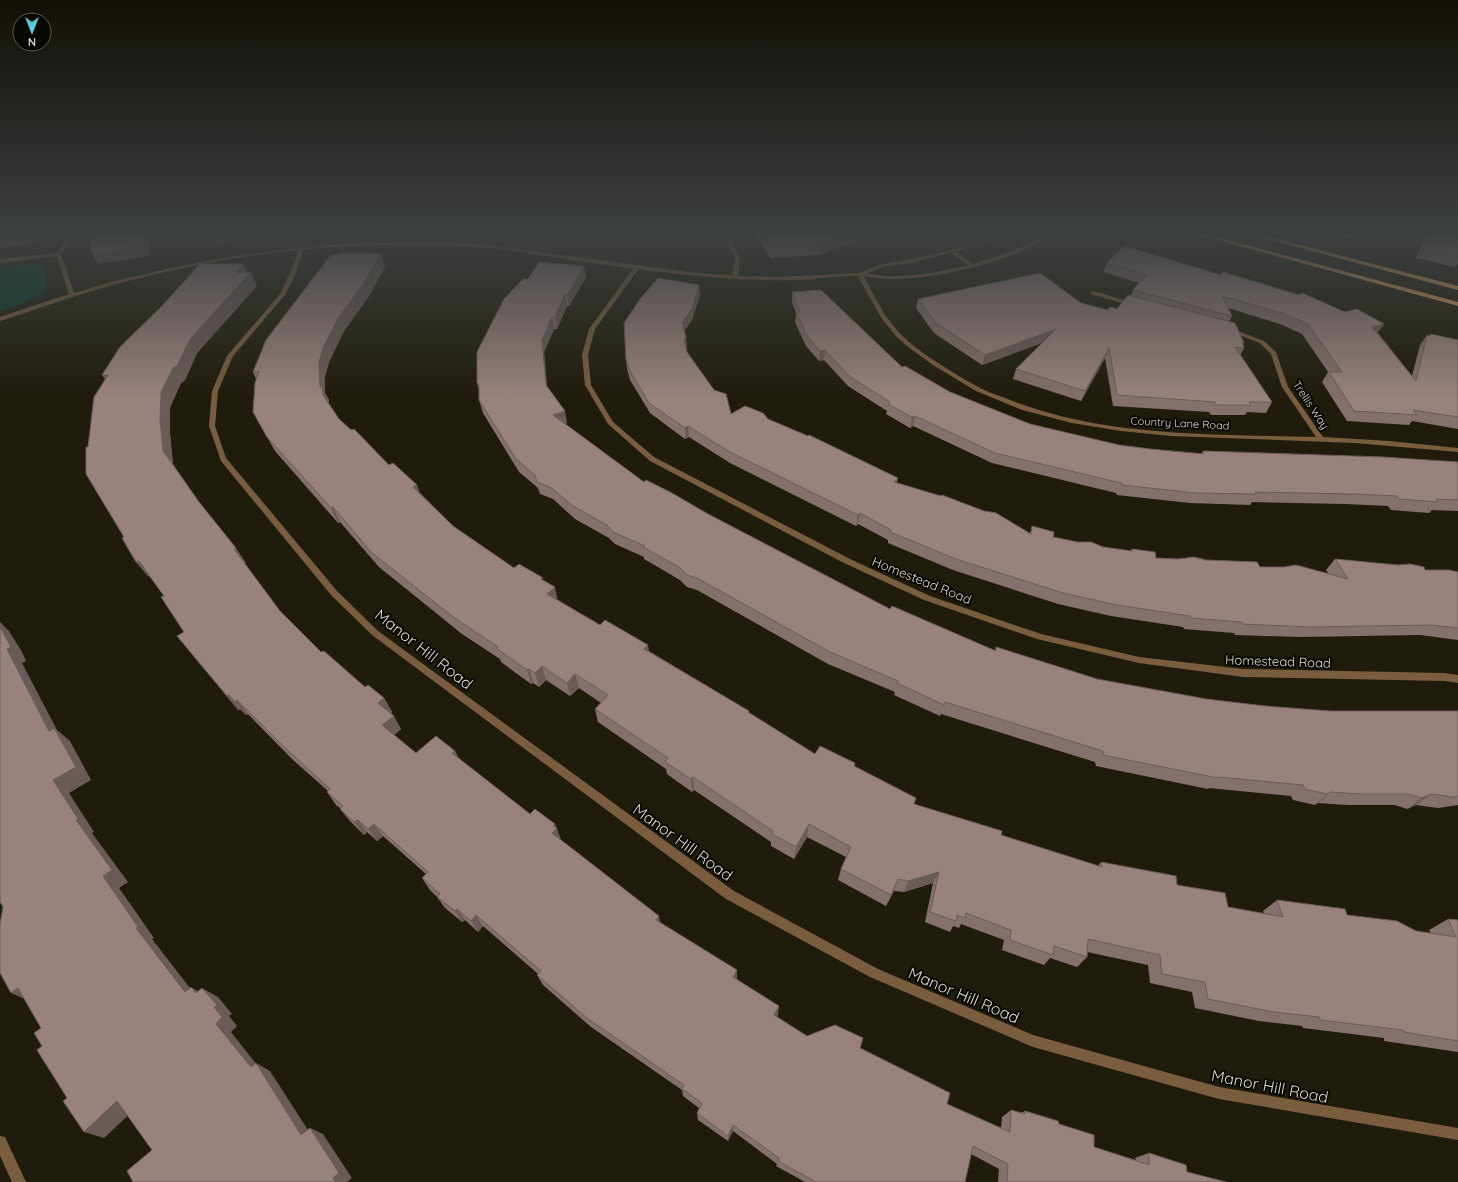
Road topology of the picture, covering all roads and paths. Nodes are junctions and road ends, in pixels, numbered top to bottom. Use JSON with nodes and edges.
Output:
{"nodes":[{"id":1,"x":70,"y":289,"type":"edge"},
{"id":2,"x":96,"y":289,"type":"edge"},
{"id":3,"x":285,"y":289,"type":"edge"},
{"id":4,"x":621,"y":289,"type":"edge"},
{"id":5,"x":868,"y":289,"type":"edge"},
{"id":6,"x":1403,"y":289,"type":"edge"},
{"id":7,"x":1093,"y":293,"type":"dead end"},
{"id":8,"x":72,"y":295,"type":"junction"},
{"id":9,"x":1458,"y":304,"type":"edge"},
{"id":10,"x":1140,"y":306,"type":"edge"},
{"id":11,"x":0,"y":319,"type":"edge"},
{"id":12,"x":1220,"y":328,"type":"edge"},
{"id":13,"x":1321,"y":439,"type":"junction"},
{"id":14,"x":1458,"y":450,"type":"edge"},
{"id":15,"x":1458,"y":679,"type":"edge"},
{"id":16,"x":1458,"y":1134,"type":"edge"},
{"id":17,"x":0,"y":1142,"type":"edge"},
{"id":18,"x":19,"y":1182,"type":"edge"}],
"edges":[{"from":1,"to":8,"type":"street"},
{"from":2,"to":8,"type":"street"},
{"from":3,"to":16,"type":"street","name":"Manor Hill Road"},
{"from":4,"to":15,"type":"street","name":"Homestead Road"},
{"from":5,"to":13,"type":"street","name":"Country Lane Road"},
{"from":6,"to":9,"type":"main road"},
{"from":7,"to":10,"type":"street"},
{"from":8,"to":11,"type":"street"},
{"from":12,"to":13,"type":"street","name":"Trellis Way"},
{"from":13,"to":14,"type":"street","name":"Country Lane Road"},
{"from":17,"to":18,"type":"street"}]}
